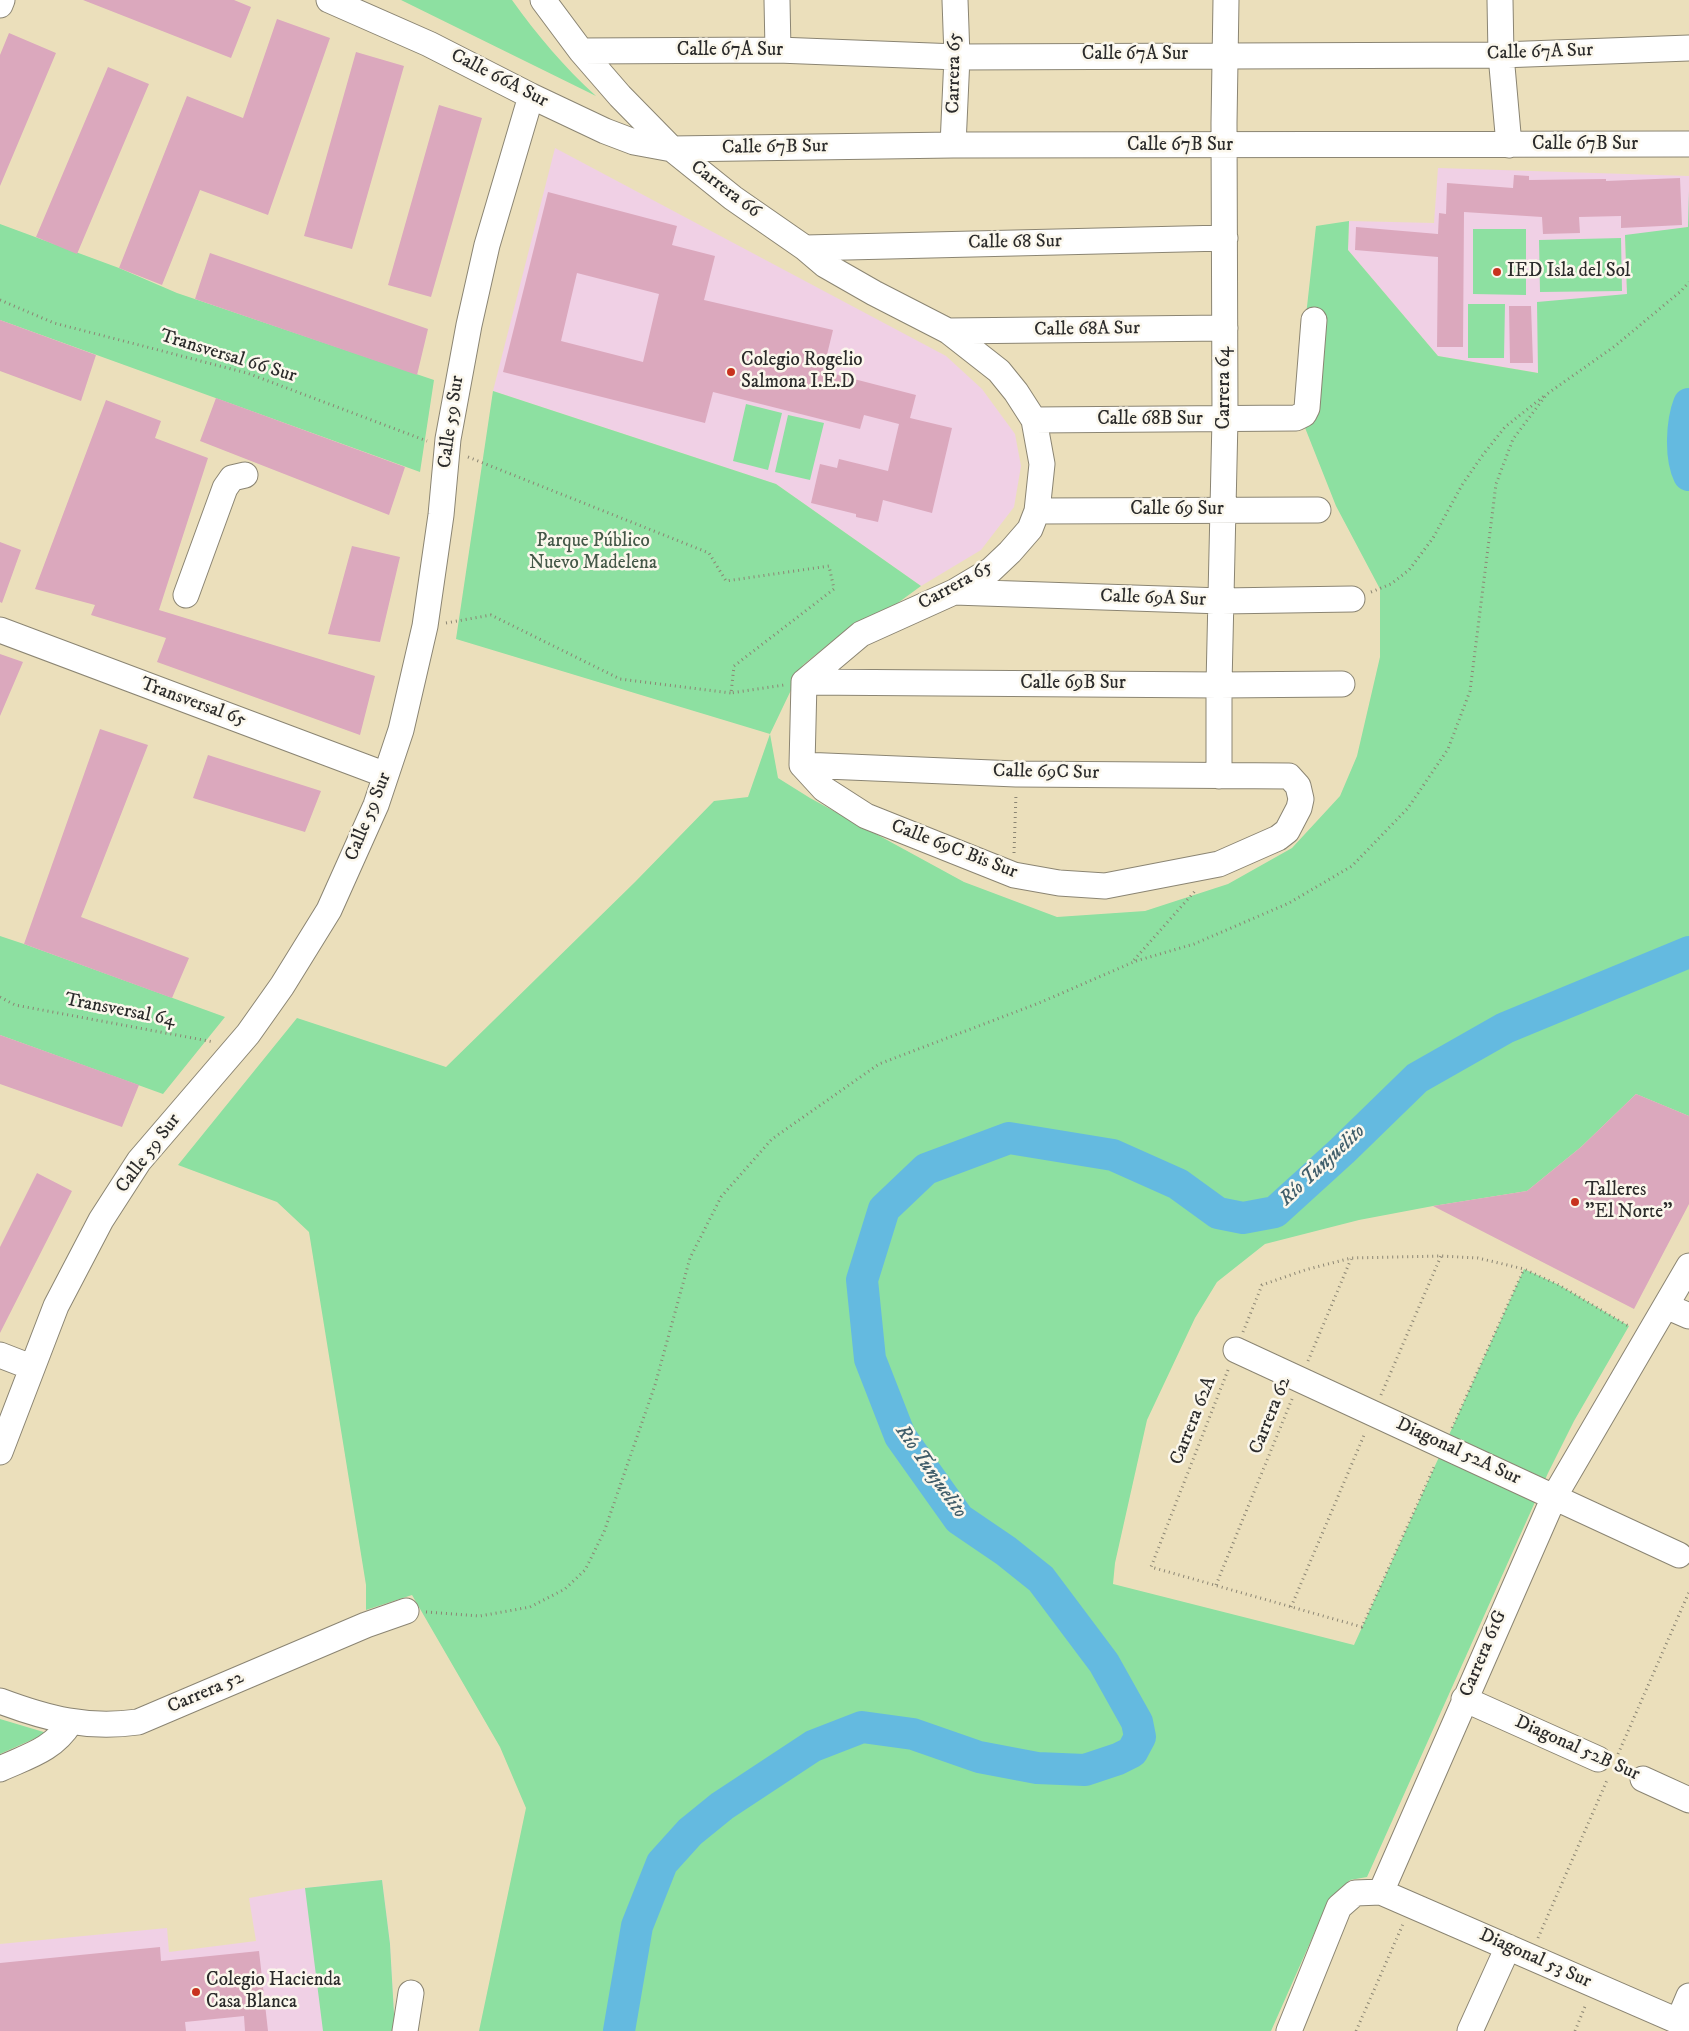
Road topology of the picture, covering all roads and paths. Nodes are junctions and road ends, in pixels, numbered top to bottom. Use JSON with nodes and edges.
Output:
{"nodes":[{"id":1,"x":2,"y":0,"type":"edge"},
{"id":2,"x":329,"y":0,"type":"edge"},
{"id":3,"x":543,"y":0,"type":"edge"},
{"id":4,"x":777,"y":0,"type":"edge"},
{"id":5,"x":956,"y":0,"type":"edge"},
{"id":6,"x":1226,"y":0,"type":"edge"},
{"id":7,"x":1500,"y":0,"type":"edge"},
{"id":8,"x":0,"y":5,"type":"edge"},
{"id":9,"x":1689,"y":48,"type":"edge"},
{"id":10,"x":778,"y":50,"type":"junction"},
{"id":11,"x":581,"y":51,"type":"junction"},
{"id":12,"x":1225,"y":54,"type":"junction"},
{"id":13,"x":1501,"y":55,"type":"junction"},
{"id":14,"x":957,"y":57,"type":"junction"},
{"id":15,"x":531,"y":96,"type":"junction"},
{"id":16,"x":1509,"y":144,"type":"junction"},
{"id":17,"x":1689,"y":144,"type":"edge"},
{"id":18,"x":954,"y":145,"type":"junction"},
{"id":19,"x":1225,"y":146,"type":"junction"},
{"id":20,"x":672,"y":149,"type":"junction"},
{"id":21,"x":1225,"y":238,"type":"junction"},
{"id":22,"x":805,"y":248,"type":"junction"},
{"id":23,"x":1689,"y":282,"type":"edge"},
{"id":24,"x":0,"y":300,"type":"edge"},
{"id":25,"x":1314,"y":320,"type":"dead end"},
{"id":26,"x":1225,"y":328,"type":"junction"},
{"id":27,"x":948,"y":331,"type":"junction"},
{"id":28,"x":1547,"y":394,"type":"junction"},
{"id":29,"x":1225,"y":419,"type":"junction"},
{"id":30,"x":1034,"y":420,"type":"junction"},
{"id":31,"x":447,"y":449,"type":"junction"},
{"id":32,"x":245,"y":476,"type":"dead end"},
{"id":33,"x":1223,"y":510,"type":"junction"},
{"id":34,"x":1318,"y":510,"type":"dead end"},
{"id":35,"x":1036,"y":511,"type":"junction"},
{"id":36,"x":954,"y":592,"type":"junction"},
{"id":37,"x":186,"y":595,"type":"dead end"},
{"id":38,"x":1352,"y":600,"type":"joint"},
{"id":39,"x":1222,"y":601,"type":"junction"},
{"id":40,"x":425,"y":626,"type":"junction"},
{"id":41,"x":0,"y":630,"type":"edge"},
{"id":42,"x":804,"y":682,"type":"junction"},
{"id":43,"x":1342,"y":684,"type":"dead end"},
{"id":44,"x":1219,"y":685,"type":"junction"},
{"id":45,"x":731,"y":693,"type":"junction"},
{"id":46,"x":802,"y":765,"type":"junction"},
{"id":47,"x":386,"y":774,"type":"junction"},
{"id":48,"x":1016,"y":774,"type":"junction"},
{"id":49,"x":1219,"y":776,"type":"junction"},
{"id":50,"x":1289,"y":776,"type":"joint"},
{"id":51,"x":1219,"y":864,"type":"junction"},
{"id":52,"x":1014,"y":875,"type":"junction"},
{"id":53,"x":1132,"y":963,"type":"junction"},
{"id":54,"x":0,"y":996,"type":"edge"},
{"id":55,"x":237,"y":1047,"type":"junction"},
{"id":56,"x":1351,"y":1258,"type":"junction"},
{"id":57,"x":1689,"y":1266,"type":"edge"},
{"id":58,"x":1666,"y":1306,"type":"junction"},
{"id":59,"x":1689,"y":1316,"type":"edge"},
{"id":60,"x":1647,"y":1336,"type":"junction"},
{"id":61,"x":1236,"y":1350,"type":"junction"},
{"id":62,"x":0,"y":1355,"type":"edge"},
{"id":63,"x":31,"y":1367,"type":"junction"},
{"id":64,"x":1300,"y":1380,"type":"junction"},
{"id":65,"x":0,"y":1452,"type":"edge"},
{"id":66,"x":1554,"y":1497,"type":"junction"},
{"id":67,"x":1679,"y":1554,"type":"dead end"},
{"id":68,"x":1216,"y":1585,"type":"junction"},
{"id":69,"x":406,"y":1611,"type":"joint"},
{"id":70,"x":1362,"y":1627,"type":"dead end"},
{"id":71,"x":1464,"y":1699,"type":"junction"},
{"id":72,"x":0,"y":1701,"type":"edge"},
{"id":73,"x":70,"y":1723,"type":"junction"},
{"id":74,"x":1598,"y":1759,"type":"dead end"},
{"id":75,"x":0,"y":1769,"type":"edge"},
{"id":76,"x":1643,"y":1779,"type":"dead end"},
{"id":77,"x":1689,"y":1800,"type":"edge"},
{"id":78,"x":1381,"y":1892,"type":"junction"},
{"id":79,"x":1411,"y":1905,"type":"junction"},
{"id":80,"x":1508,"y":1947,"type":"junction"},
{"id":81,"x":1594,"y":1985,"type":"junction"},
{"id":82,"x":411,"y":1993,"type":"dead end"},
{"id":83,"x":1689,"y":1996,"type":"edge"},
{"id":84,"x":1683,"y":2024,"type":"edge"},
{"id":85,"x":405,"y":2031,"type":"edge"},
{"id":86,"x":1288,"y":2031,"type":"edge"},
{"id":87,"x":1356,"y":2031,"type":"edge"},
{"id":88,"x":1470,"y":2031,"type":"edge"},
{"id":89,"x":1575,"y":2031,"type":"edge"}],
"edges":[{"from":1,"to":8,"type":"street"},
{"from":2,"to":15,"type":"street","name":"Calle 66A Sur"},
{"from":3,"to":11,"type":"street","name":"Carrera 66"},
{"from":4,"to":10,"type":"street"},
{"from":5,"to":14,"type":"street","name":"Carrera 65"},
{"from":6,"to":12,"type":"street","name":"Carrera 64"},
{"from":7,"to":13,"type":"street"},
{"from":9,"to":13,"type":"street","name":"Calle 67A Sur"},
{"from":10,"to":11,"type":"street","name":"Calle 67A Sur"},
{"from":10,"to":14,"type":"street","name":"Calle 67A Sur"},
{"from":11,"to":20,"type":"street","name":"Carrera 66"},
{"from":12,"to":13,"type":"street","name":"Calle 67A Sur"},
{"from":12,"to":14,"type":"street","name":"Calle 67A Sur"},
{"from":12,"to":19,"type":"street","name":"Carrera 64"},
{"from":13,"to":16,"type":"street"},
{"from":14,"to":18,"type":"street","name":"Carrera 65"},
{"from":15,"to":20,"type":"street","name":"Calle 66A Sur"},
{"from":15,"to":31,"type":"street","name":"Calle 59 Sur"},
{"from":16,"to":17,"type":"street","name":"Calle 67B Sur"},
{"from":16,"to":19,"type":"street","name":"Calle 67B Sur"},
{"from":18,"to":19,"type":"street","name":"Calle 67B Sur"},
{"from":18,"to":20,"type":"street","name":"Calle 67B Sur"},
{"from":19,"to":21,"type":"street","name":"Carrera 64"},
{"from":20,"to":22,"type":"street","name":"Carrera 66"},
{"from":21,"to":22,"type":"street","name":"Calle 68 Sur"},
{"from":21,"to":26,"type":"street","name":"Carrera 64"},
{"from":22,"to":27,"type":"street","name":"Carrera 66"},
{"from":23,"to":28,"type":"path"},
{"from":24,"to":31,"type":"path","name":"Transversal 66 Sur"},
{"from":25,"to":29,"type":"street","name":"Calle 68B Sur"},
{"from":26,"to":27,"type":"street","name":"Calle 68A Sur"},
{"from":26,"to":29,"type":"street","name":"Carrera 64"},
{"from":27,"to":30,"type":"street","name":"Carrera 65"},
{"from":28,"to":38,"type":"path"},
{"from":28,"to":53,"type":"path"},
{"from":29,"to":30,"type":"street","name":"Calle 68B Sur"},
{"from":29,"to":33,"type":"street","name":"Carrera 64"},
{"from":30,"to":35,"type":"street","name":"Carrera 65"},
{"from":31,"to":40,"type":"street","name":"Calle 59 Sur"},
{"from":31,"to":45,"type":"path","name":"Transversal 66 Sur"},
{"from":32,"to":37,"type":"street"},
{"from":33,"to":34,"type":"street","name":"Calle 69 Sur"},
{"from":33,"to":35,"type":"street","name":"Calle 69 Sur"},
{"from":33,"to":39,"type":"street","name":"Carrera 64"},
{"from":35,"to":36,"type":"street","name":"Carrera 65"},
{"from":36,"to":39,"type":"street","name":"Calle 69A Sur"},
{"from":36,"to":42,"type":"street","name":"Carrera 65"},
{"from":38,"to":39,"type":"street","name":"Calle 69A Sur"},
{"from":39,"to":44,"type":"street","name":"Carrera 64"},
{"from":40,"to":45,"type":"path"},
{"from":40,"to":47,"type":"street","name":"Calle 59 Sur"},
{"from":41,"to":47,"type":"street","name":"Transversal 65"},
{"from":42,"to":44,"type":"street","name":"Calle 69B Sur"},
{"from":42,"to":45,"type":"path"},
{"from":42,"to":46,"type":"street"},
{"from":43,"to":44,"type":"street","name":"Calle 69B Sur"},
{"from":44,"to":49,"type":"street","name":"Carrera 64"},
{"from":46,"to":48,"type":"street","name":"Calle 69C Sur"},
{"from":46,"to":52,"type":"street","name":"Calle 69C Bis Sur"},
{"from":47,"to":55,"type":"street","name":"Calle 59 Sur"},
{"from":48,"to":49,"type":"street","name":"Calle 69C Sur"},
{"from":48,"to":52,"type":"path"},
{"from":49,"to":50,"type":"street","name":"Calle 69C Sur"},
{"from":50,"to":51,"type":"street","name":"Calle 69C Bis Sur"},
{"from":51,"to":52,"type":"street","name":"Calle 69C Bis Sur"},
{"from":51,"to":53,"type":"path"},
{"from":53,"to":69,"type":"path"},
{"from":54,"to":55,"type":"path","name":"Transversal 64"},
{"from":55,"to":63,"type":"street","name":"Calle 59 Sur"},
{"from":56,"to":60,"type":"path"},
{"from":56,"to":61,"type":"path","name":"Carrera 62A"},
{"from":56,"to":64,"type":"path","name":"Carrera 62"},
{"from":57,"to":58,"type":"street","name":"Carrera 61G"},
{"from":58,"to":59,"type":"street"},
{"from":58,"to":60,"type":"street","name":"Carrera 61G"},
{"from":60,"to":66,"type":"street","name":"Carrera 61G"},
{"from":61,"to":64,"type":"street","name":"Diagonal 52A Sur"},
{"from":61,"to":68,"type":"path","name":"Carrera 62A"},
{"from":62,"to":63,"type":"street"},
{"from":63,"to":65,"type":"street","name":"Calle 59 Sur"},
{"from":64,"to":66,"type":"street","name":"Diagonal 52A Sur"},
{"from":64,"to":68,"type":"path","name":"Carrera 62"},
{"from":66,"to":67,"type":"street","name":"Diagonal 52A Sur"},
{"from":66,"to":71,"type":"street","name":"Carrera 61G"},
{"from":68,"to":70,"type":"path"},
{"from":69,"to":73,"type":"street","name":"Carrera 52"},
{"from":71,"to":74,"type":"street","name":"Diagonal 52B Sur"},
{"from":71,"to":78,"type":"street","name":"Carrera 61G"},
{"from":72,"to":73,"type":"street","name":"Carrera 52"},
{"from":73,"to":75,"type":"street"},
{"from":76,"to":77,"type":"street","name":"Diagonal 52B Sur"},
{"from":78,"to":79,"type":"street","name":"Diagonal 53 Sur"},
{"from":78,"to":86,"type":"street"},
{"from":79,"to":80,"type":"street","name":"Diagonal 53 Sur"},
{"from":79,"to":87,"type":"path"},
{"from":80,"to":81,"type":"street","name":"Diagonal 53 Sur"},
{"from":80,"to":88,"type":"street"},
{"from":81,"to":84,"type":"street","name":"Diagonal 53 Sur"},
{"from":81,"to":89,"type":"path"},
{"from":82,"to":85,"type":"street"},
{"from":83,"to":84,"type":"street"}]}
